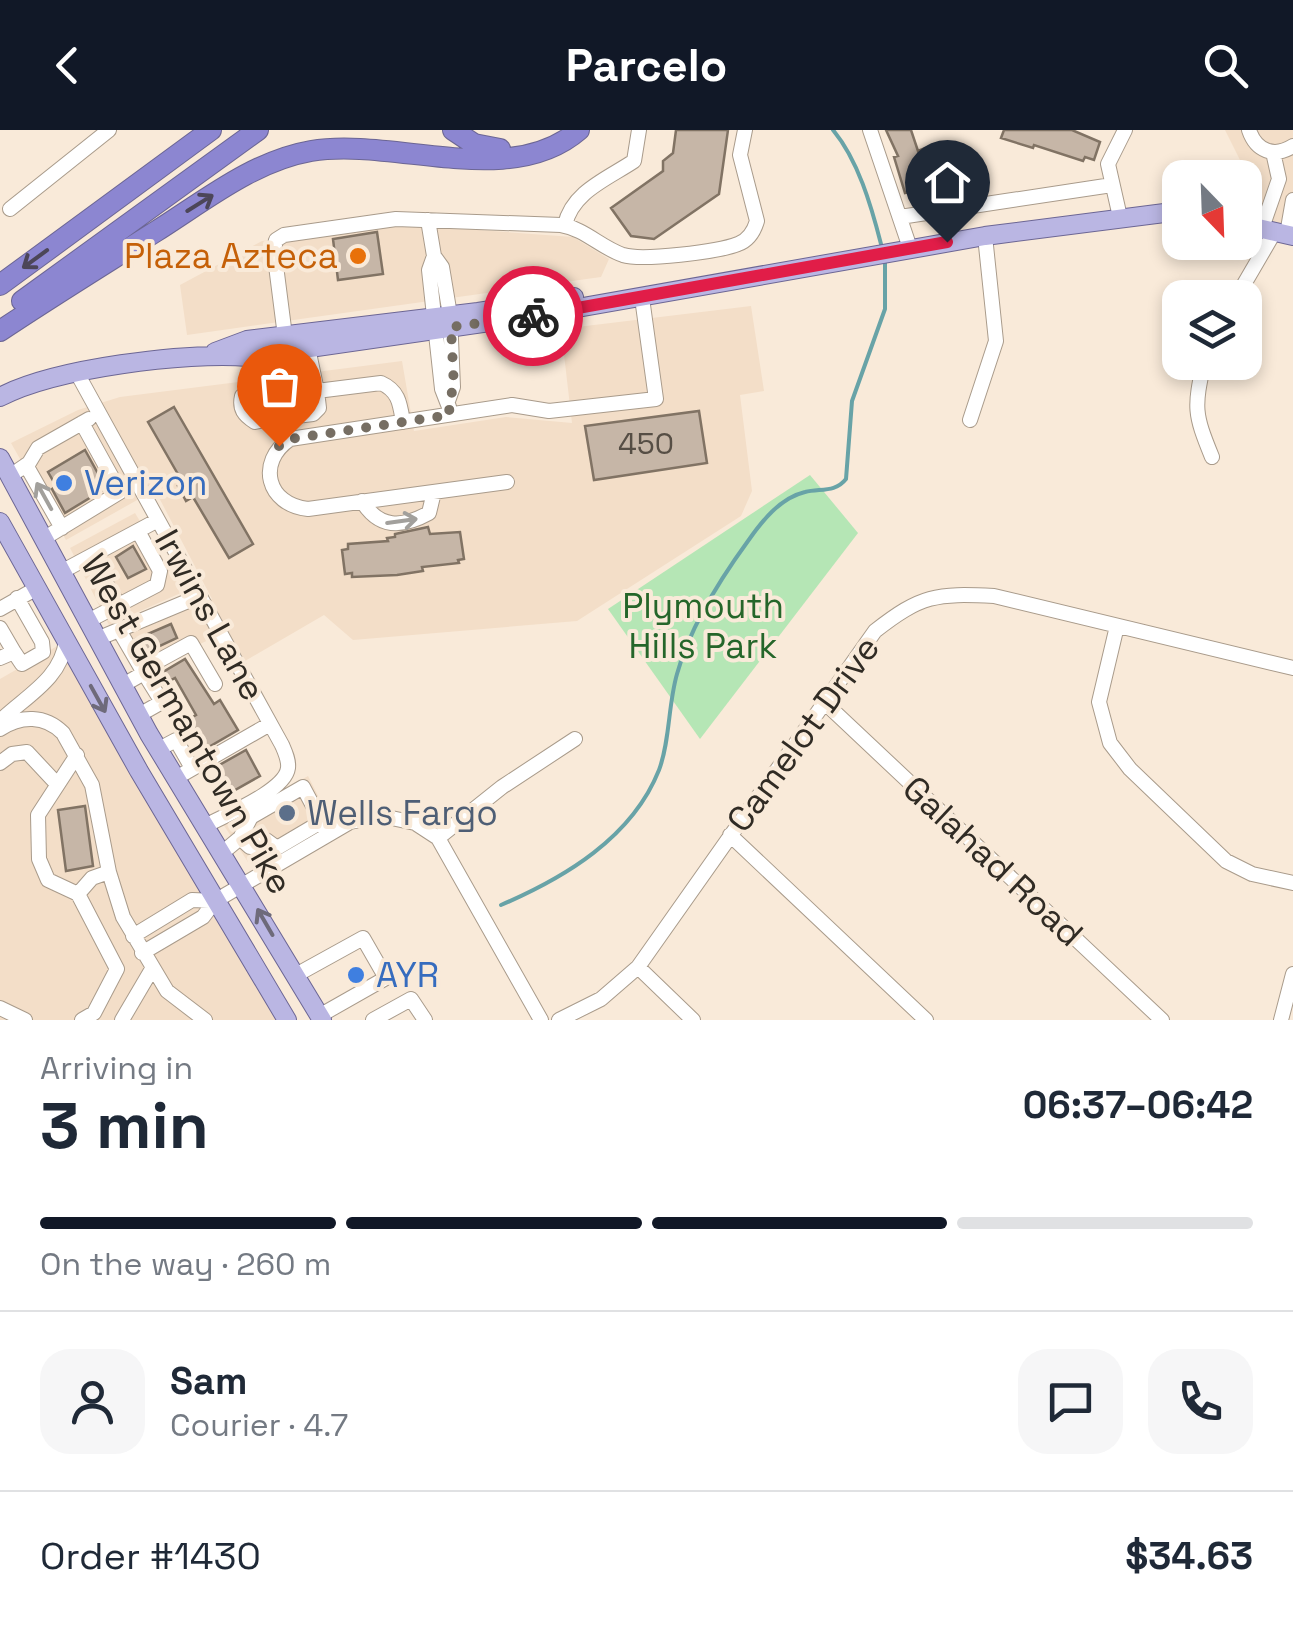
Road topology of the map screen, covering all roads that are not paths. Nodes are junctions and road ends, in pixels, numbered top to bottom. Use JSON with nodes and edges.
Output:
{"nodes":[{"id":1,"x":109,"y":130,"type":"edge"},
{"id":2,"x":196,"y":130,"type":"edge"},
{"id":3,"x":211,"y":130,"type":"edge"},
{"id":4,"x":258,"y":130,"type":"edge"},
{"id":5,"x":453,"y":130,"type":"edge"},
{"id":6,"x":563,"y":130,"type":"edge"},
{"id":7,"x":578,"y":130,"type":"edge"},
{"id":8,"x":639,"y":130,"type":"edge"},
{"id":9,"x":744,"y":130,"type":"edge"},
{"id":10,"x":870,"y":130,"type":"edge"},
{"id":11,"x":1126,"y":130,"type":"edge"},
{"id":12,"x":1249,"y":130,"type":"edge"},
{"id":13,"x":86,"y":136,"type":"edge"},
{"id":14,"x":1293,"y":149,"type":"edge"},
{"id":15,"x":181,"y":152,"type":"junction"},
{"id":16,"x":1273,"y":152,"type":"junction"},
{"id":17,"x":1112,"y":185,"type":"junction"},
{"id":18,"x":1293,"y":200,"type":"edge"},
{"id":19,"x":10,"y":209,"type":"dead end"},
{"id":20,"x":1162,"y":213,"type":"edge"},
{"id":21,"x":900,"y":217,"type":"junction"},
{"id":22,"x":1120,"y":217,"type":"junction"},
{"id":23,"x":428,"y":220,"type":"junction"},
{"id":24,"x":565,"y":226,"type":"junction"},
{"id":25,"x":1272,"y":231,"type":"edge"},
{"id":26,"x":985,"y":236,"type":"junction"},
{"id":27,"x":910,"y":248,"type":"junction"},
{"id":28,"x":1246,"y":280,"type":"edge"},
{"id":29,"x":0,"y":285,"type":"edge"},
{"id":30,"x":703,"y":285,"type":"junction"},
{"id":31,"x":642,"y":298,"type":"junction"},
{"id":32,"x":0,"y":317,"type":"edge"},
{"id":33,"x":443,"y":322,"type":"junction"},
{"id":34,"x":0,"y":331,"type":"edge"},
{"id":35,"x":286,"y":336,"type":"junction"},
{"id":36,"x":308,"y":348,"type":"junction"},
{"id":37,"x":210,"y":354,"type":"junction"},
{"id":38,"x":77,"y":373,"type":"junction"},
{"id":39,"x":1200,"y":380,"type":"edge"},
{"id":40,"x":317,"y":392,"type":"junction"},
{"id":41,"x":0,"y":397,"type":"edge"},
{"id":42,"x":449,"y":408,"type":"junction"},
{"id":43,"x":99,"y":413,"type":"junction"},
{"id":44,"x":288,"y":417,"type":"dead end"},
{"id":45,"x":270,"y":419,"type":"dead end"},
{"id":46,"x":970,"y":420,"type":"dead end"},
{"id":47,"x":403,"y":422,"type":"junction"},
{"id":48,"x":82,"y":423,"type":"junction"},
{"id":49,"x":1212,"y":456,"type":"dead end"},
{"id":50,"x":0,"y":458,"type":"edge"},
{"id":51,"x":26,"y":464,"type":"junction"},
{"id":52,"x":10,"y":476,"type":"junction"},
{"id":53,"x":507,"y":482,"type":"dead end"},
{"id":54,"x":434,"y":492,"type":"junction"},
{"id":55,"x":362,"y":501,"type":"junction"},
{"id":56,"x":158,"y":520,"type":"junction"},
{"id":57,"x":0,"y":522,"type":"edge"},
{"id":58,"x":62,"y":528,"type":"junction"},
{"id":59,"x":136,"y":533,"type":"junction"},
{"id":60,"x":44,"y":539,"type":"junction"},
{"id":61,"x":92,"y":556,"type":"junction"},
{"id":62,"x":61,"y":572,"type":"junction"},
{"id":63,"x":37,"y":588,"type":"junction"},
{"id":64,"x":200,"y":596,"type":"junction"},
{"id":65,"x":17,"y":598,"type":"junction"},
{"id":66,"x":124,"y":600,"type":"junction"},
{"id":67,"x":0,"y":609,"type":"edge"},
{"id":68,"x":88,"y":621,"type":"junction"},
{"id":69,"x":1118,"y":626,"type":"junction"},
{"id":70,"x":0,"y":628,"type":"edge"},
{"id":71,"x":119,"y":630,"type":"junction"},
{"id":72,"x":64,"y":637,"type":"junction"},
{"id":73,"x":97,"y":638,"type":"junction"},
{"id":74,"x":42,"y":642,"type":"junction"},
{"id":75,"x":7,"y":655,"type":"edge"},
{"id":76,"x":1293,"y":668,"type":"edge"},
{"id":77,"x":144,"y":672,"type":"junction"},
{"id":78,"x":215,"y":684,"type":"dead end"},
{"id":79,"x":123,"y":685,"type":"junction"},
{"id":80,"x":824,"y":702,"type":"junction"},
{"id":81,"x":0,"y":704,"type":"edge"},
{"id":82,"x":18,"y":705,"type":"junction"},
{"id":83,"x":139,"y":716,"type":"junction"},
{"id":84,"x":0,"y":721,"type":"edge"},
{"id":85,"x":270,"y":724,"type":"junction"},
{"id":86,"x":0,"y":729,"type":"edge"},
{"id":87,"x":576,"y":740,"type":"dead end"},
{"id":88,"x":77,"y":755,"type":"junction"},
{"id":89,"x":0,"y":763,"type":"edge"},
{"id":90,"x":184,"y":773,"type":"junction"},
{"id":91,"x":56,"y":783,"type":"junction"},
{"id":92,"x":205,"y":826,"type":"junction"},
{"id":93,"x":324,"y":828,"type":"junction"},
{"id":94,"x":730,"y":835,"type":"junction"},
{"id":95,"x":240,"y":838,"type":"junction"},
{"id":96,"x":438,"y":838,"type":"junction"},
{"id":97,"x":222,"y":853,"type":"junction"},
{"id":98,"x":281,"y":855,"type":"junction"},
{"id":99,"x":109,"y":872,"type":"junction"},
{"id":100,"x":1293,"y":883,"type":"edge"},
{"id":101,"x":242,"y":886,"type":"junction"},
{"id":102,"x":78,"y":894,"type":"junction"},
{"id":103,"x":215,"y":901,"type":"junction"},
{"id":104,"x":133,"y":936,"type":"junction"},
{"id":105,"x":142,"y":954,"type":"junction"},
{"id":106,"x":638,"y":967,"type":"junction"},
{"id":107,"x":152,"y":969,"type":"junction"},
{"id":108,"x":1293,"y":974,"type":"edge"},
{"id":109,"x":296,"y":976,"type":"junction"},
{"id":110,"x":0,"y":1008,"type":"edge"},
{"id":111,"x":320,"y":1018,"type":"edge"},
{"id":112,"x":25,"y":1020,"type":"edge"},
{"id":113,"x":82,"y":1020,"type":"edge"},
{"id":114,"x":122,"y":1020,"type":"edge"},
{"id":115,"x":206,"y":1020,"type":"edge"},
{"id":116,"x":287,"y":1020,"type":"edge"},
{"id":117,"x":375,"y":1020,"type":"edge"},
{"id":118,"x":424,"y":1020,"type":"edge"},
{"id":119,"x":541,"y":1020,"type":"edge"},
{"id":120,"x":559,"y":1020,"type":"edge"},
{"id":121,"x":693,"y":1020,"type":"edge"},
{"id":122,"x":926,"y":1020,"type":"edge"},
{"id":123,"x":1162,"y":1020,"type":"edge"},
{"id":124,"x":1282,"y":1020,"type":"edge"}],
"edges":[{"from":1,"to":13,"type":"street"},
{"from":2,"to":15,"type":"highway"},
{"from":3,"to":15,"type":"highway"},
{"from":4,"to":32,"type":"highway"},
{"from":5,"to":6,"type":"highway"},
{"from":34,"to":7,"type":"highway","one_way":true},
{"from":8,"to":24,"type":"street"},
{"from":9,"to":24,"type":"street"},
{"from":10,"to":21,"type":"street"},
{"from":11,"to":17,"type":"street"},
{"from":12,"to":16,"type":"street"},
{"from":13,"to":19,"type":"street"},
{"from":14,"to":16,"type":"street"},
{"from":15,"to":29,"type":"highway","one_way":true},
{"from":16,"to":25,"type":"street"},
{"from":17,"to":21,"type":"street"},
{"from":17,"to":22,"type":"street"},
{"from":18,"to":25,"type":"street"},
{"from":20,"to":22,"type":"main road"},
{"from":21,"to":27,"type":"street"},
{"from":22,"to":26,"type":"main road"},
{"from":23,"to":24,"type":"street"},
{"from":23,"to":33,"type":"street"},
{"from":23,"to":35,"type":"street"},
{"from":25,"to":28,"type":"street"},
{"from":26,"to":27,"type":"main road"},
{"from":26,"to":46,"type":"street"},
{"from":27,"to":30,"type":"main road"},
{"from":30,"to":31,"type":"main road"},
{"from":30,"to":33,"type":"main road"},
{"from":31,"to":33,"type":"main road"},
{"from":31,"to":42,"type":"street"},
{"from":33,"to":35,"type":"main road"},
{"from":33,"to":36,"type":"main road"},
{"from":33,"to":42,"type":"street"},
{"from":35,"to":37,"type":"main road"},
{"from":36,"to":37,"type":"main road"},
{"from":36,"to":40,"type":"street"},
{"from":37,"to":38,"type":"main road"},
{"from":38,"to":41,"type":"main road"},
{"from":38,"to":43,"type":"street","name":"Irwins Lane"},
{"from":39,"to":49,"type":"street"},
{"from":40,"to":44,"type":"street"},
{"from":40,"to":45,"type":"street"},
{"from":40,"to":47,"type":"street"},
{"from":42,"to":47,"type":"street"},
{"from":43,"to":48,"type":"street"},
{"from":43,"to":56,"type":"street","name":"Irwins Lane"},
{"from":47,"to":55,"type":"street"},
{"from":48,"to":51,"type":"street"},
{"from":48,"to":58,"type":"street"},
{"from":50,"to":52,"type":"main road","name":"West Germantown Pike"},
{"from":51,"to":52,"type":"street"},
{"from":58,"to":51,"type":"street","one_way":true},
{"from":52,"to":60,"type":"main road","name":"West Germantown Pike"},
{"from":53,"to":54,"type":"street"},
{"from":54,"to":55,"type":"street"},
{"from":55,"to":54,"type":"street","one_way":true},
{"from":56,"to":59,"type":"street"},
{"from":56,"to":64,"type":"street","name":"Irwins Lane"},
{"from":57,"to":63,"type":"main road","name":"West Germantown Pike"},
{"from":58,"to":60,"type":"street"},
{"from":59,"to":61,"type":"street"},
{"from":59,"to":66,"type":"street"},
{"from":60,"to":62,"type":"main road","name":"West Germantown Pike"},
{"from":61,"to":62,"type":"street"},
{"from":61,"to":66,"type":"street"},
{"from":62,"to":68,"type":"main road","name":"West Germantown Pike"},
{"from":63,"to":65,"type":"street"},
{"from":63,"to":72,"type":"main road","name":"West Germantown Pike"},
{"from":64,"to":71,"type":"street"},
{"from":64,"to":85,"type":"street","name":"Irwins Lane"},
{"from":65,"to":67,"type":"street"},
{"from":65,"to":74,"type":"street"},
{"from":66,"to":68,"type":"street"},
{"from":68,"to":73,"type":"main road","name":"West Germantown Pike"},
{"from":69,"to":76,"type":"street","name":"Camelot Drive"},
{"from":69,"to":80,"type":"street","name":"Camelot Drive"},
{"from":69,"to":100,"type":"street"},
{"from":70,"to":75,"type":"street"},
{"from":71,"to":73,"type":"street"},
{"from":71,"to":77,"type":"street"},
{"from":72,"to":74,"type":"street"},
{"from":72,"to":82,"type":"street"},
{"from":72,"to":103,"type":"main road","name":"West Germantown Pike","one_way":true},
{"from":73,"to":79,"type":"main road","name":"West Germantown Pike"},
{"from":74,"to":75,"type":"street"},
{"from":77,"to":78,"type":"street"},
{"from":77,"to":79,"type":"street"},
{"from":77,"to":83,"type":"street"},
{"from":79,"to":83,"type":"main road","name":"West Germantown Pike"},
{"from":80,"to":94,"type":"street","name":"Camelot Drive"},
{"from":80,"to":123,"type":"street","name":"Galahad Road"},
{"from":81,"to":82,"type":"street"},
{"from":82,"to":84,"type":"street"},
{"from":83,"to":90,"type":"main road","name":"West Germantown Pike"},
{"from":85,"to":90,"type":"street"},
{"from":85,"to":92,"type":"street","name":"Irwins Lane"},
{"from":86,"to":88,"type":"street"},
{"from":87,"to":96,"type":"street"},
{"from":88,"to":91,"type":"street"},
{"from":88,"to":99,"type":"street"},
{"from":89,"to":91,"type":"street"},
{"from":90,"to":92,"type":"main road","name":"West Germantown Pike"},
{"from":91,"to":102,"type":"street"},
{"from":92,"to":97,"type":"main road","name":"West Germantown Pike"},
{"from":93,"to":95,"type":"street"},
{"from":93,"to":96,"type":"street"},
{"from":93,"to":98,"type":"street"},
{"from":94,"to":106,"type":"street","name":"Camelot Drive"},
{"from":94,"to":122,"type":"street"},
{"from":95,"to":97,"type":"street"},
{"from":95,"to":98,"type":"street"},
{"from":96,"to":119,"type":"street"},
{"from":97,"to":101,"type":"main road","name":"West Germantown Pike"},
{"from":98,"to":101,"type":"street"},
{"from":99,"to":102,"type":"street"},
{"from":99,"to":104,"type":"street"},
{"from":101,"to":103,"type":"street"},
{"from":109,"to":101,"type":"main road","name":"West Germantown Pike","one_way":true},
{"from":102,"to":113,"type":"street"},
{"from":103,"to":104,"type":"street"},
{"from":103,"to":105,"type":"street"},
{"from":103,"to":116,"type":"main road","name":"West Germantown Pike"},
{"from":104,"to":105,"type":"street"},
{"from":105,"to":107,"type":"street"},
{"from":106,"to":120,"type":"street","name":"Camelot Drive"},
{"from":106,"to":121,"type":"street"},
{"from":107,"to":114,"type":"street"},
{"from":107,"to":115,"type":"street"},
{"from":108,"to":124,"type":"street"},
{"from":109,"to":111,"type":"main road","name":"West Germantown Pike"},
{"from":109,"to":111,"type":"street"},
{"from":110,"to":112,"type":"street"},
{"from":117,"to":118,"type":"street"}]}
